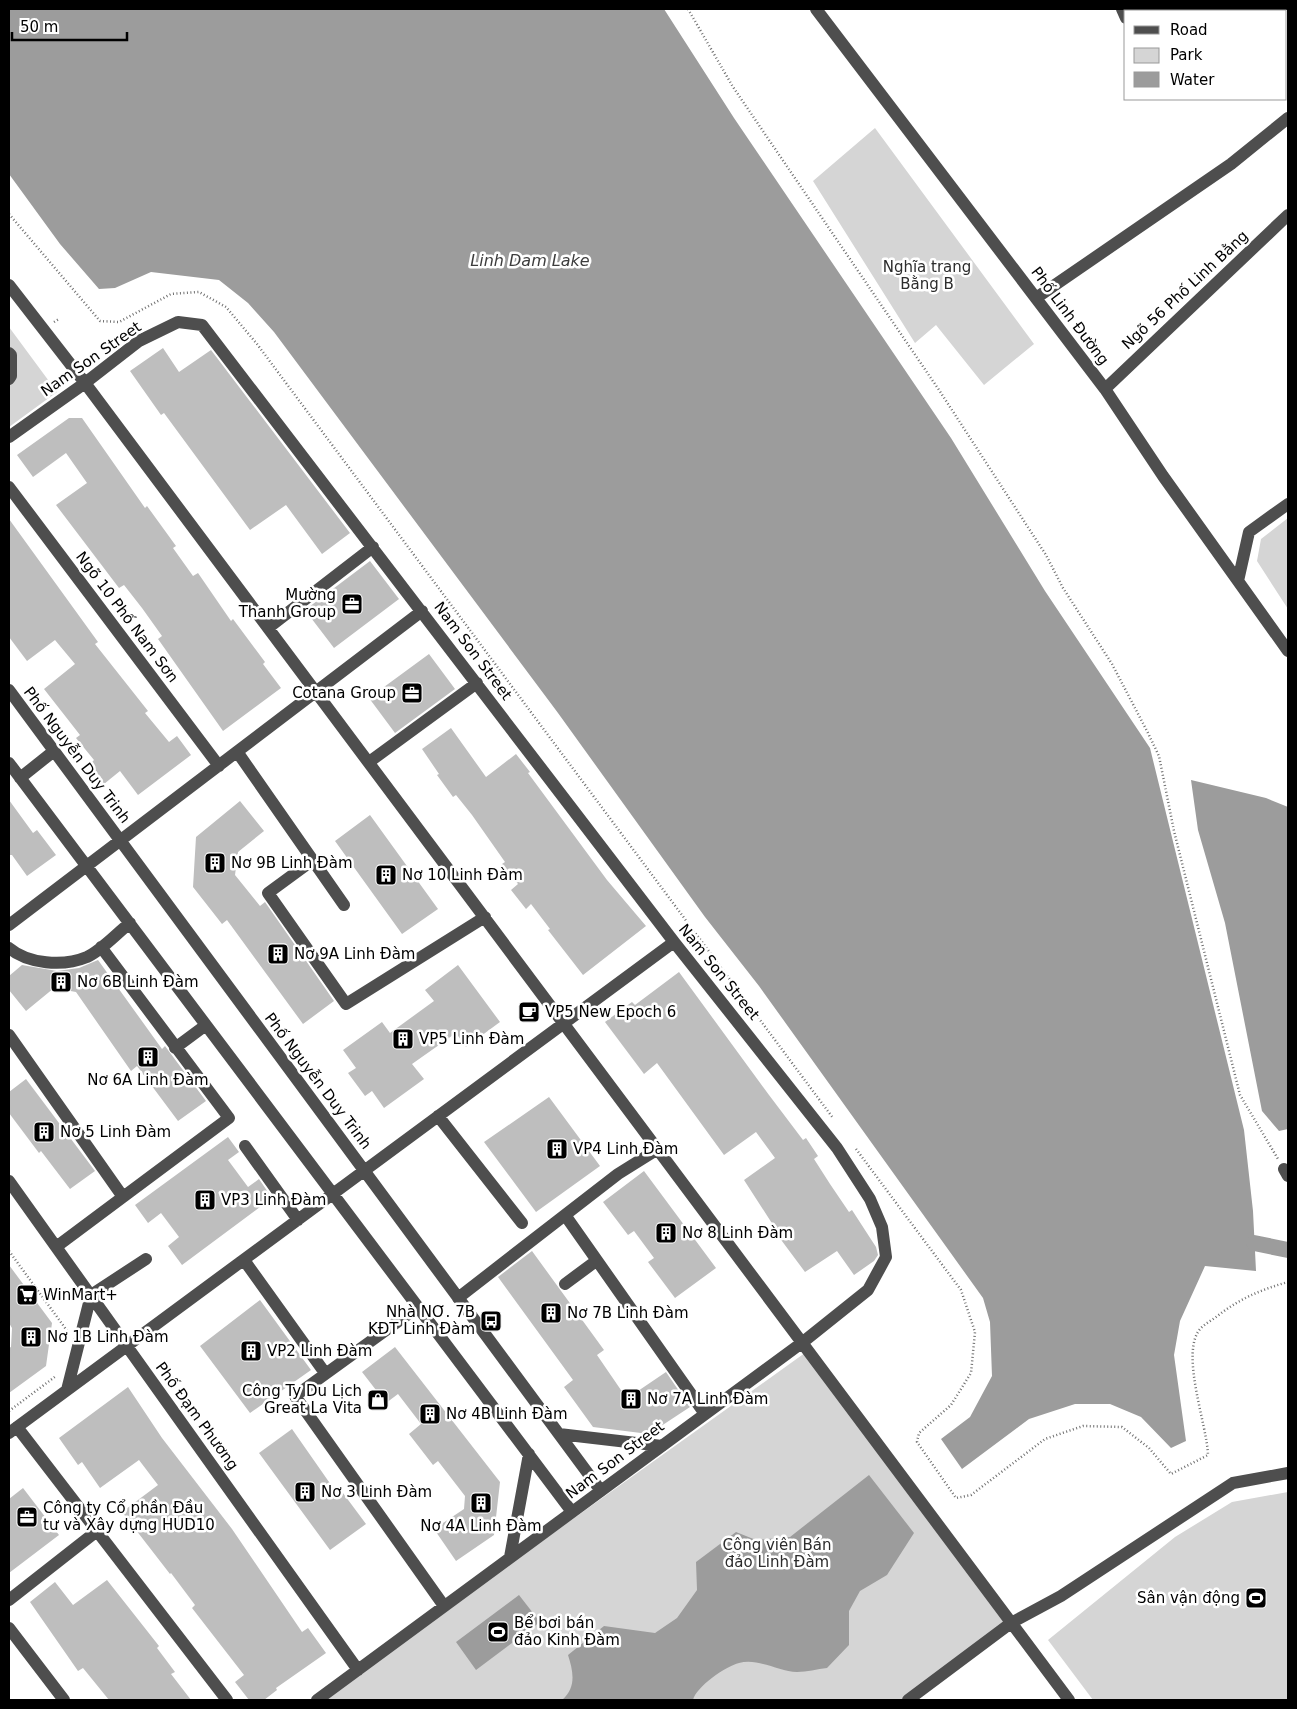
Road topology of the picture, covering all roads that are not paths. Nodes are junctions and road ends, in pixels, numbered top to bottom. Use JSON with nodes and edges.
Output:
{"nodes":[{"id":1,"x":816,"y":9,"type":"edge"},
{"id":2,"x":1288,"y":118,"type":"edge"},
{"id":3,"x":1288,"y":215,"type":"edge"},
{"id":4,"x":9,"y":284,"type":"edge"},
{"id":5,"x":1036,"y":298,"type":"junction"},
{"id":6,"x":9,"y":353,"type":"edge"},
{"id":7,"x":9,"y":379,"type":"edge"},
{"id":8,"x":85,"y":383,"type":"junction"},
{"id":9,"x":1105,"y":389,"type":"junction"},
{"id":10,"x":9,"y":437,"type":"edge"},
{"id":11,"x":9,"y":487,"type":"edge"},
{"id":12,"x":1288,"y":504,"type":"edge"},
{"id":13,"x":373,"y":547,"type":"junction"},
{"id":14,"x":1238,"y":581,"type":"junction"},
{"id":15,"x":422,"y":611,"type":"junction"},
{"id":16,"x":268,"y":628,"type":"junction"},
{"id":17,"x":1288,"y":651,"type":"edge"},
{"id":18,"x":477,"y":683,"type":"junction"},
{"id":19,"x":9,"y":690,"type":"edge"},
{"id":20,"x":316,"y":691,"type":"junction"},
{"id":21,"x":54,"y":752,"type":"junction"},
{"id":22,"x":238,"y":753,"type":"junction"},
{"id":23,"x":9,"y":762,"type":"edge"},
{"id":24,"x":369,"y":762,"type":"junction"},
{"id":25,"x":219,"y":766,"type":"junction"},
{"id":26,"x":20,"y":778,"type":"junction"},
{"id":27,"x":121,"y":842,"type":"junction"},
{"id":28,"x":313,"y":860,"type":"junction"},
{"id":29,"x":88,"y":867,"type":"junction"},
{"id":30,"x":344,"y":905,"type":"dead end"},
{"id":31,"x":485,"y":917,"type":"junction"},
{"id":32,"x":130,"y":924,"type":"junction"},
{"id":33,"x":9,"y":925,"type":"edge"},
{"id":34,"x":674,"y":942,"type":"junction"},
{"id":35,"x":101,"y":947,"type":"junction"},
{"id":36,"x":9,"y":948,"type":"edge"},
{"id":37,"x":564,"y":1023,"type":"junction"},
{"id":38,"x":206,"y":1025,"type":"junction"},
{"id":39,"x":9,"y":1035,"type":"edge"},
{"id":40,"x":175,"y":1048,"type":"junction"},
{"id":41,"x":438,"y":1116,"type":"junction"},
{"id":42,"x":245,"y":1146,"type":"dead end"},
{"id":43,"x":658,"y":1149,"type":"junction"},
{"id":44,"x":364,"y":1171,"type":"junction"},
{"id":45,"x":9,"y":1181,"type":"edge"},
{"id":46,"x":333,"y":1194,"type":"junction"},
{"id":47,"x":123,"y":1197,"type":"junction"},
{"id":48,"x":565,"y":1215,"type":"junction"},
{"id":49,"x":298,"y":1220,"type":"junction"},
{"id":50,"x":522,"y":1223,"type":"dead end"},
{"id":51,"x":56,"y":1247,"type":"junction"},
{"id":52,"x":146,"y":1259,"type":"dead end"},
{"id":53,"x":244,"y":1260,"type":"junction"},
{"id":54,"x":596,"y":1261,"type":"junction"},
{"id":55,"x":565,"y":1284,"type":"dead end"},
{"id":56,"x":91,"y":1296,"type":"junction"},
{"id":57,"x":458,"y":1298,"type":"junction"},
{"id":58,"x":418,"y":1307,"type":"junction"},
{"id":59,"x":803,"y":1342,"type":"junction"},
{"id":60,"x":127,"y":1346,"type":"junction"},
{"id":61,"x":325,"y":1373,"type":"junction"},
{"id":62,"x":67,"y":1390,"type":"junction"},
{"id":63,"x":705,"y":1414,"type":"junction"},
{"id":64,"x":13,"y":1430,"type":"edge"},
{"id":65,"x":559,"y":1434,"type":"junction"},
{"id":66,"x":662,"y":1446,"type":"junction"},
{"id":67,"x":529,"y":1454,"type":"junction"},
{"id":68,"x":1288,"y":1473,"type":"edge"},
{"id":69,"x":601,"y":1490,"type":"junction"},
{"id":70,"x":572,"y":1512,"type":"junction"},
{"id":71,"x":97,"y":1531,"type":"junction"},
{"id":72,"x":510,"y":1558,"type":"junction"},
{"id":73,"x":9,"y":1600,"type":"edge"},
{"id":74,"x":444,"y":1606,"type":"junction"},
{"id":75,"x":1011,"y":1624,"type":"junction"},
{"id":76,"x":9,"y":1628,"type":"edge"},
{"id":77,"x":358,"y":1670,"type":"junction"},
{"id":78,"x":64,"y":1700,"type":"edge"},
{"id":79,"x":227,"y":1700,"type":"edge"},
{"id":80,"x":317,"y":1700,"type":"edge"},
{"id":81,"x":908,"y":1700,"type":"edge"},
{"id":82,"x":1069,"y":1700,"type":"edge"}],
"edges":[{"from":1,"to":5,"type":"street","name":"Phố Linh Đường"},
{"from":2,"to":5,"type":"street"},
{"from":3,"to":9,"type":"street","name":"Ngõ 56 Phố Linh Bằng"},
{"from":4,"to":8,"type":"street"},
{"from":5,"to":9,"type":"street","name":"Phố Linh Đường"},
{"from":6,"to":7,"type":"street"},
{"from":8,"to":10,"type":"street","name":"Nam Son Street"},
{"from":8,"to":13,"type":"street","name":"Nam Son Street"},
{"from":8,"to":16,"type":"street"},
{"from":9,"to":14,"type":"street","name":"Phố Linh Đường"},
{"from":11,"to":25,"type":"street","name":"Ngõ 10 Phố Nam Sơn"},
{"from":12,"to":14,"type":"street"},
{"from":13,"to":15,"type":"street","name":"Nam Son Street"},
{"from":13,"to":16,"type":"street"},
{"from":14,"to":17,"type":"street","name":"Phố Linh Đường"},
{"from":15,"to":18,"type":"street","name":"Nam Son Street"},
{"from":15,"to":20,"type":"street"},
{"from":16,"to":20,"type":"street"},
{"from":18,"to":24,"type":"street"},
{"from":18,"to":34,"type":"street","name":"Nam Son Street"},
{"from":19,"to":21,"type":"street","name":"Phố Nguyễn Duy Trinh"},
{"from":20,"to":22,"type":"street"},
{"from":20,"to":24,"type":"street"},
{"from":21,"to":26,"type":"street"},
{"from":21,"to":27,"type":"street","name":"Phố Nguyễn Duy Trinh"},
{"from":22,"to":25,"type":"street"},
{"from":22,"to":28,"type":"street"},
{"from":23,"to":26,"type":"street"},
{"from":24,"to":31,"type":"street"},
{"from":25,"to":27,"type":"street"},
{"from":26,"to":29,"type":"street"},
{"from":27,"to":29,"type":"street"},
{"from":27,"to":44,"type":"street","name":"Phố Nguyễn Duy Trinh"},
{"from":28,"to":30,"type":"street"},
{"from":28,"to":31,"type":"street"},
{"from":29,"to":32,"type":"street"},
{"from":29,"to":33,"type":"street"},
{"from":31,"to":37,"type":"street"},
{"from":32,"to":35,"type":"street"},
{"from":32,"to":38,"type":"street"},
{"from":34,"to":37,"type":"street"},
{"from":34,"to":59,"type":"street","name":"Nam Son Street"},
{"from":35,"to":36,"type":"street"},
{"from":35,"to":40,"type":"street"},
{"from":37,"to":41,"type":"street"},
{"from":37,"to":43,"type":"street"},
{"from":38,"to":40,"type":"street"},
{"from":38,"to":46,"type":"street"},
{"from":39,"to":47,"type":"street"},
{"from":40,"to":47,"type":"street"},
{"from":41,"to":44,"type":"street"},
{"from":41,"to":50,"type":"street"},
{"from":42,"to":49,"type":"street"},
{"from":43,"to":48,"type":"street"},
{"from":43,"to":59,"type":"street"},
{"from":44,"to":46,"type":"street"},
{"from":44,"to":57,"type":"street","name":"Phố Nguyễn Duy Trinh"},
{"from":45,"to":51,"type":"street","name":"Phố Đạm Phương"},
{"from":46,"to":49,"type":"street"},
{"from":46,"to":58,"type":"street"},
{"from":47,"to":51,"type":"street"},
{"from":48,"to":54,"type":"street"},
{"from":48,"to":57,"type":"street"},
{"from":49,"to":53,"type":"street"},
{"from":51,"to":56,"type":"street","name":"Phố Đạm Phương"},
{"from":52,"to":56,"type":"street"},
{"from":53,"to":60,"type":"street"},
{"from":53,"to":61,"type":"street"},
{"from":54,"to":55,"type":"street"},
{"from":54,"to":63,"type":"street"},
{"from":56,"to":60,"type":"street","name":"Phố Đạm Phương"},
{"from":56,"to":62,"type":"street"},
{"from":57,"to":65,"type":"street","name":"Phố Nguyễn Duy Trinh"},
{"from":58,"to":61,"type":"street"},
{"from":58,"to":67,"type":"street"},
{"from":59,"to":63,"type":"street","name":"Nam Son Street"},
{"from":59,"to":75,"type":"street"},
{"from":60,"to":62,"type":"street"},
{"from":60,"to":77,"type":"street","name":"Phố Đạm Phương"},
{"from":61,"to":74,"type":"street"},
{"from":62,"to":64,"type":"street"},
{"from":63,"to":66,"type":"street","name":"Nam Son Street"},
{"from":64,"to":71,"type":"street"},
{"from":65,"to":66,"type":"street"},
{"from":65,"to":69,"type":"street","name":"Phố Nguyễn Duy Trinh"},
{"from":66,"to":69,"type":"street","name":"Nam Son Street"},
{"from":67,"to":70,"type":"street"},
{"from":67,"to":72,"type":"street"},
{"from":68,"to":75,"type":"street"},
{"from":69,"to":70,"type":"street","name":"Nam Son Street"},
{"from":70,"to":72,"type":"street","name":"Nam Son Street"},
{"from":71,"to":73,"type":"street"},
{"from":71,"to":79,"type":"street"},
{"from":72,"to":74,"type":"street","name":"Nam Son Street"},
{"from":74,"to":77,"type":"street","name":"Nam Son Street"},
{"from":75,"to":81,"type":"street"},
{"from":75,"to":82,"type":"street"},
{"from":76,"to":78,"type":"street"},
{"from":77,"to":80,"type":"street","name":"Nam Son Street"}]}
